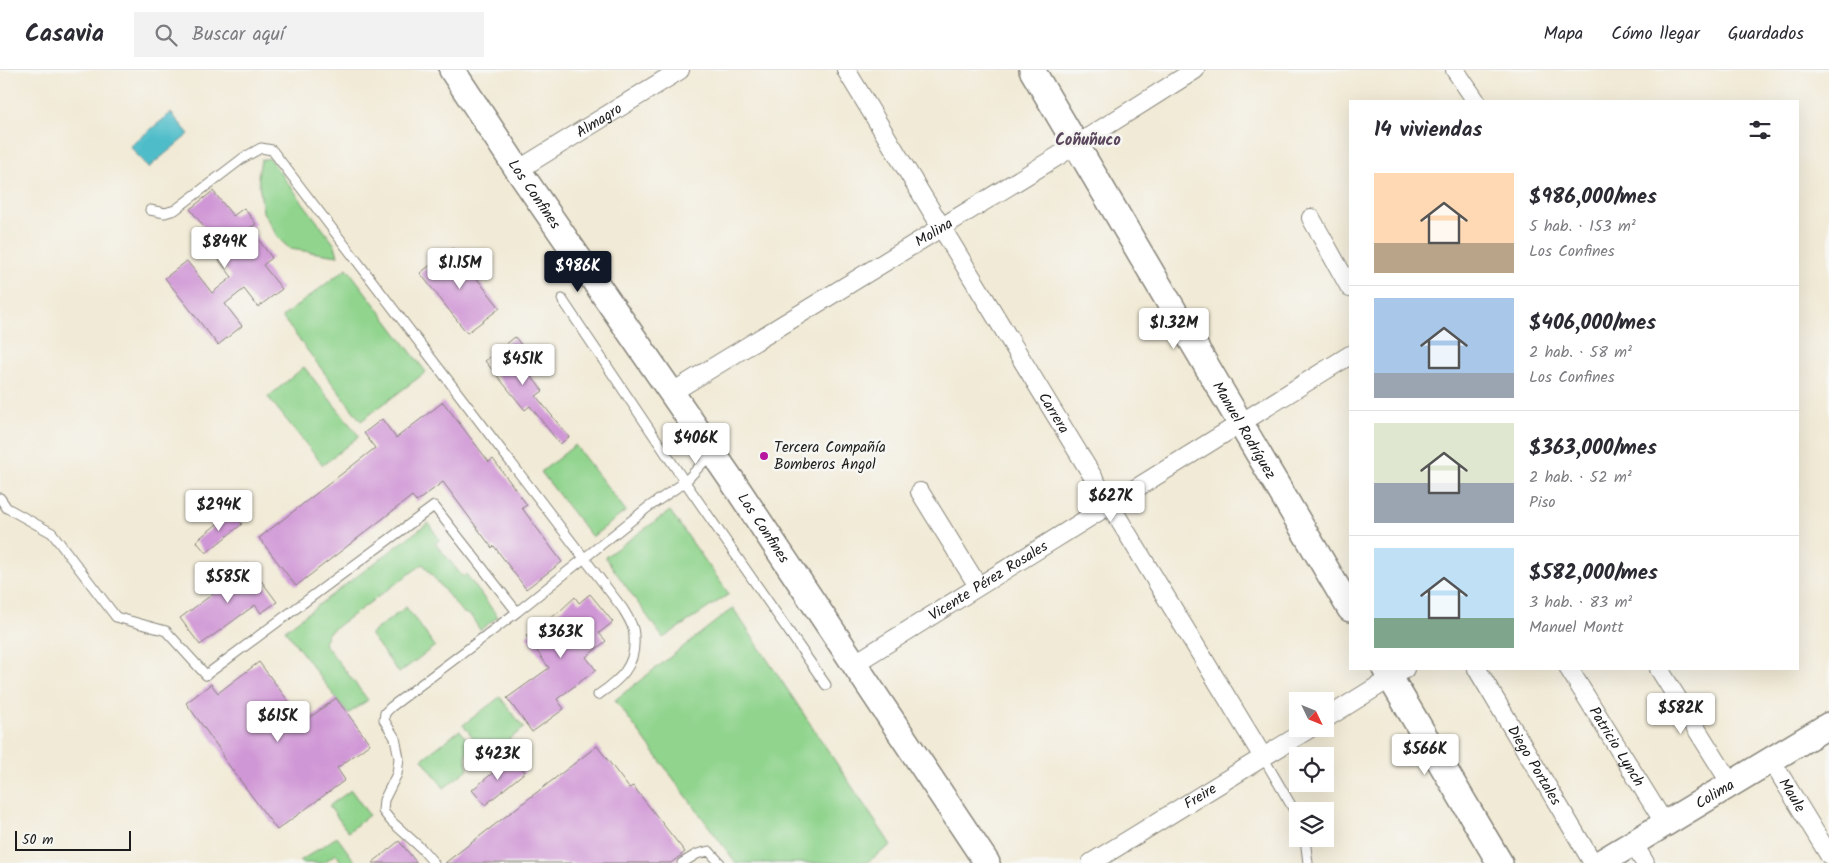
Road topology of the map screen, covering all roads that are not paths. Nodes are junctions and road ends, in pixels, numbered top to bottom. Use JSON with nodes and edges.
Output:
{"nodes":[{"id":1,"x":452,"y":70,"type":"edge"},
{"id":2,"x":680,"y":70,"type":"edge"},
{"id":3,"x":846,"y":70,"type":"edge"},
{"id":4,"x":1032,"y":70,"type":"edge"},
{"id":5,"x":1195,"y":70,"type":"edge"},
{"id":6,"x":1455,"y":70,"type":"edge"},
{"id":7,"x":1475,"y":100,"type":"edge"},
{"id":8,"x":1076,"y":145,"type":"junction"},
{"id":9,"x":518,"y":170,"type":"junction"},
{"id":10,"x":150,"y":210,"type":"dead end"},
{"id":11,"x":1311,"y":218,"type":"dead end"},
{"id":12,"x":942,"y":228,"type":"junction"},
{"id":13,"x":1349,"y":286,"type":"edge"},
{"id":14,"x":562,"y":299,"type":"dead end"},
{"id":15,"x":1349,"y":356,"type":"edge"},
{"id":16,"x":671,"y":393,"type":"junction"},
{"id":17,"x":1240,"y":423,"type":"junction"},
{"id":18,"x":712,"y":453,"type":"junction"},
{"id":19,"x":686,"y":482,"type":"junction"},
{"id":20,"x":920,"y":492,"type":"dead end"},
{"id":21,"x":0,"y":498,"type":"edge"},
{"id":22,"x":1110,"y":505,"type":"junction"},
{"id":23,"x":585,"y":557,"type":"junction"},
{"id":24,"x":978,"y":586,"type":"junction"},
{"id":25,"x":1349,"y":607,"type":"edge"},
{"id":26,"x":517,"y":612,"type":"junction"},
{"id":27,"x":854,"y":664,"type":"junction"},
{"id":28,"x":1478,"y":670,"type":"edge"},
{"id":29,"x":1570,"y":670,"type":"edge"},
{"id":30,"x":1660,"y":670,"type":"edge"},
{"id":31,"x":1394,"y":672,"type":"edge"},
{"id":32,"x":826,"y":685,"type":"dead end"},
{"id":33,"x":598,"y":695,"type":"dead end"},
{"id":34,"x":1334,"y":713,"type":"edge"},
{"id":35,"x":1829,"y":725,"type":"edge"},
{"id":36,"x":1294,"y":738,"type":"edge"},
{"id":37,"x":1263,"y":757,"type":"junction"},
{"id":38,"x":1772,"y":760,"type":"junction"},
{"id":39,"x":1731,"y":784,"type":"junction"},
{"id":40,"x":1289,"y":802,"type":"edge"},
{"id":41,"x":1664,"y":824,"type":"junction"},
{"id":42,"x":1305,"y":847,"type":"edge"},
{"id":43,"x":1639,"y":853,"type":"edge"},
{"id":44,"x":1829,"y":855,"type":"edge"},
{"id":45,"x":434,"y":863,"type":"edge"},
{"id":46,"x":682,"y":863,"type":"edge"},
{"id":47,"x":720,"y":863,"type":"edge"},
{"id":48,"x":987,"y":863,"type":"edge"},
{"id":49,"x":1091,"y":863,"type":"edge"},
{"id":50,"x":1308,"y":863,"type":"edge"},
{"id":51,"x":1500,"y":863,"type":"edge"},
{"id":52,"x":1594,"y":863,"type":"edge"},
{"id":53,"x":1600,"y":863,"type":"edge"}],
"edges":[{"from":1,"to":9,"type":"main road","name":"Los Confines"},
{"from":2,"to":9,"type":"street","name":"Almagro"},
{"from":3,"to":12,"type":"street","name":"Carrera"},
{"from":4,"to":8,"type":"main road","name":"Manuel Rodríguez"},
{"from":5,"to":8,"type":"street","name":"Molina"},
{"from":6,"to":7,"type":"street"},
{"from":8,"to":12,"type":"street","name":"Molina"},
{"from":8,"to":17,"type":"main road","name":"Manuel Rodríguez"},
{"from":9,"to":16,"type":"main road","name":"Los Confines"},
{"from":10,"to":23,"type":"lane"},
{"from":11,"to":13,"type":"street"},
{"from":12,"to":16,"type":"street","name":"Molina"},
{"from":12,"to":22,"type":"street","name":"Carrera"},
{"from":14,"to":19,"type":"lane"},
{"from":15,"to":17,"type":"street","name":"Vicente Pérez Rosales"},
{"from":16,"to":18,"type":"main road","name":"Los Confines"},
{"from":17,"to":22,"type":"street","name":"Vicente Pérez Rosales"},
{"from":17,"to":25,"type":"main road","name":"Manuel Rodríguez"},
{"from":18,"to":19,"type":"lane"},
{"from":18,"to":27,"type":"main road","name":"Los Confines"},
{"from":19,"to":23,"type":"lane"},
{"from":19,"to":32,"type":"lane"},
{"from":20,"to":24,"type":"street"},
{"from":21,"to":26,"type":"lane"},
{"from":22,"to":24,"type":"street","name":"Vicente Pérez Rosales"},
{"from":22,"to":37,"type":"street","name":"Carrera"},
{"from":23,"to":26,"type":"lane"},
{"from":23,"to":33,"type":"lane"},
{"from":24,"to":27,"type":"street","name":"Vicente Pérez Rosales"},
{"from":26,"to":45,"type":"lane"},
{"from":27,"to":48,"type":"main road","name":"Los Confines"},
{"from":28,"to":52,"type":"street","name":"Diego Portales"},
{"from":29,"to":41,"type":"street","name":"Patricio Lynch"},
{"from":30,"to":39,"type":"street"},
{"from":31,"to":34,"type":"street"},
{"from":31,"to":51,"type":"main road"},
{"from":35,"to":38,"type":"main road","name":"Colima"},
{"from":36,"to":37,"type":"street","name":"Freire"},
{"from":37,"to":40,"type":"lane"},
{"from":37,"to":49,"type":"street","name":"Freire"},
{"from":38,"to":39,"type":"main road","name":"Colima"},
{"from":38,"to":44,"type":"street","name":"Maule"},
{"from":39,"to":41,"type":"main road","name":"Colima"},
{"from":41,"to":43,"type":"main road","name":"Colima"},
{"from":42,"to":50,"type":"lane"},
{"from":43,"to":53,"type":"main road","name":"Colima"},
{"from":46,"to":47,"type":"lane"}]}
